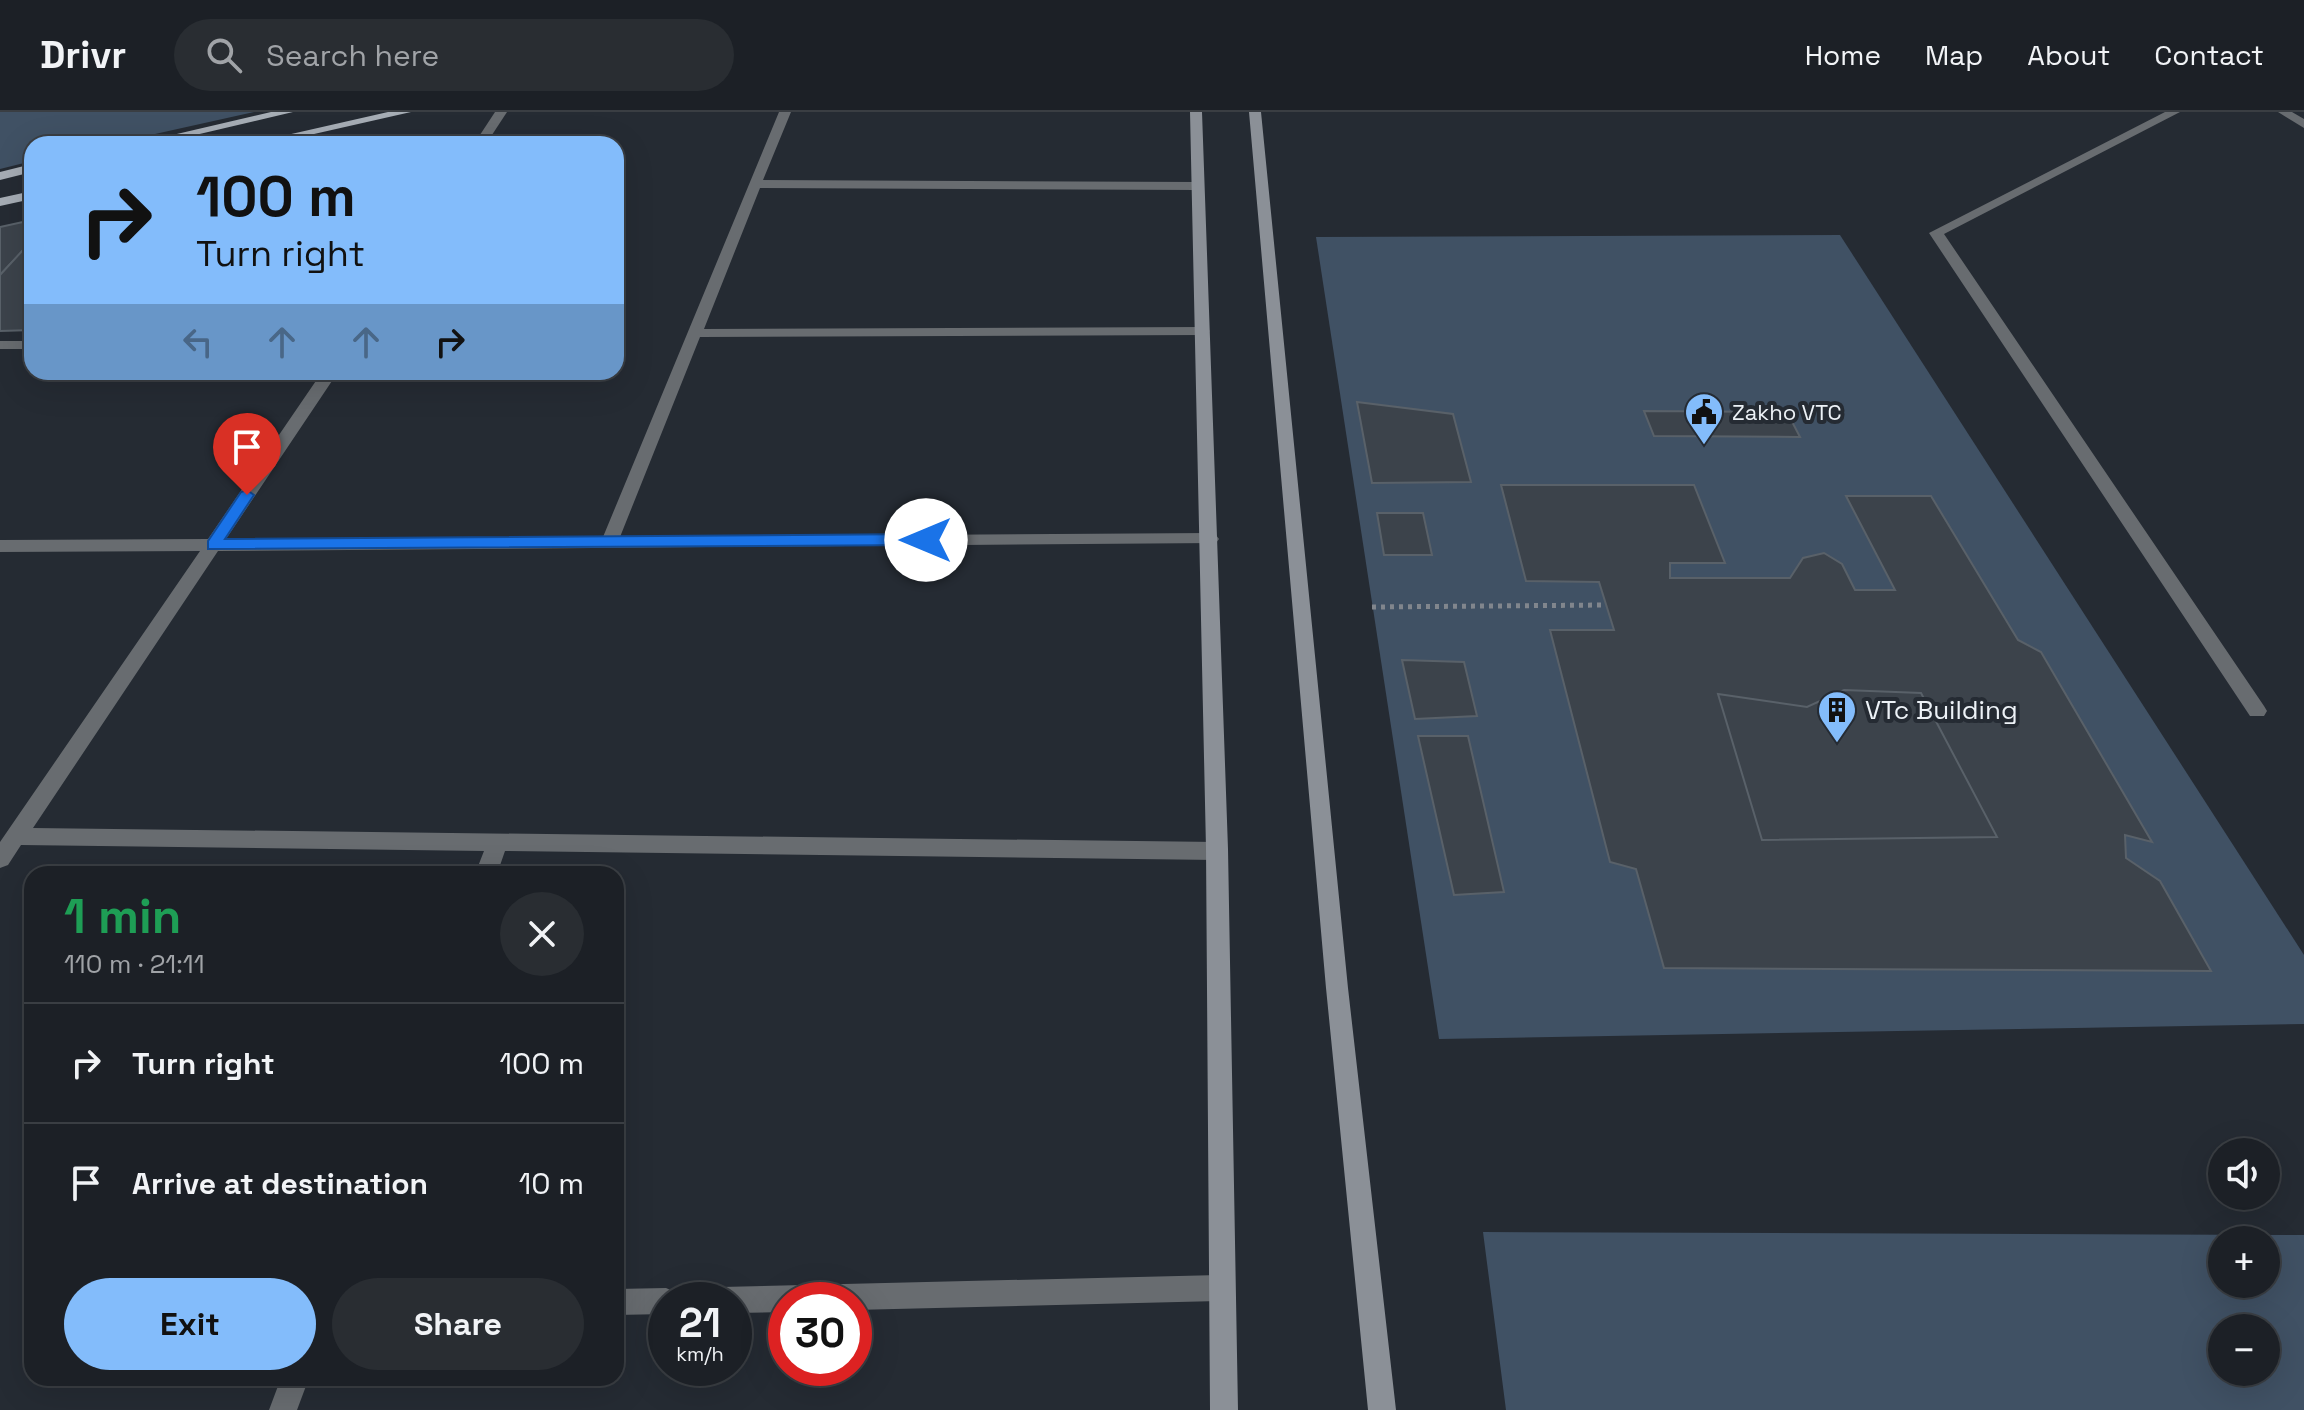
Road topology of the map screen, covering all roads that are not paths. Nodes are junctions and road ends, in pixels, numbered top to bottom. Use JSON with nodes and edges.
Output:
{"nodes":[{"id":1,"x":287,"y":112,"type":"edge"},
{"id":2,"x":405,"y":112,"type":"edge"},
{"id":3,"x":501,"y":112,"type":"edge"},
{"id":4,"x":785,"y":112,"type":"edge"},
{"id":5,"x":1196,"y":112,"type":"edge"},
{"id":6,"x":1255,"y":112,"type":"edge"},
{"id":7,"x":2174,"y":112,"type":"edge"},
{"id":8,"x":2284,"y":112,"type":"edge"},
{"id":9,"x":2304,"y":124,"type":"edge"},
{"id":10,"x":177,"y":136,"type":"edge"},
{"id":11,"x":291,"y":136,"type":"edge"},
{"id":12,"x":485,"y":136,"type":"edge"},
{"id":13,"x":24,"y":170,"type":"edge"},
{"id":14,"x":0,"y":176,"type":"edge"},
{"id":15,"x":756,"y":184,"type":"junction"},
{"id":16,"x":1198,"y":186,"type":"junction"},
{"id":17,"x":24,"y":197,"type":"edge"},
{"id":18,"x":0,"y":202,"type":"edge"},
{"id":19,"x":1203,"y":331,"type":"junction"},
{"id":20,"x":695,"y":333,"type":"junction"},
{"id":21,"x":0,"y":345,"type":"edge"},
{"id":22,"x":24,"y":345,"type":"edge"},
{"id":23,"x":325,"y":380,"type":"edge"},
{"id":24,"x":1210,"y":539,"type":"junction"},
{"id":25,"x":610,"y":540,"type":"junction"},
{"id":26,"x":213,"y":545,"type":"junction"},
{"id":27,"x":0,"y":546,"type":"edge"},
{"id":28,"x":2257,"y":711,"type":"dead end"},
{"id":29,"x":15,"y":836,"type":"junction"},
{"id":30,"x":498,"y":842,"type":"junction"},
{"id":31,"x":1217,"y":851,"type":"junction"},
{"id":32,"x":0,"y":859,"type":"edge"},
{"id":33,"x":489,"y":866,"type":"edge"},
{"id":34,"x":1219,"y":1288,"type":"junction"},
{"id":35,"x":752,"y":1299,"type":"edge"},
{"id":36,"x":648,"y":1301,"type":"edge"},
{"id":37,"x":624,"y":1302,"type":"edge"},
{"id":38,"x":292,"y":1386,"type":"edge"},
{"id":39,"x":283,"y":1410,"type":"edge"},
{"id":40,"x":1224,"y":1410,"type":"edge"},
{"id":41,"x":1382,"y":1410,"type":"edge"}],
"edges":[{"from":1,"to":10,"type":"main road"},
{"from":2,"to":11,"type":"main road"},
{"from":3,"to":12,"type":"street"},
{"from":4,"to":15,"type":"street"},
{"from":5,"to":16,"type":"main road"},
{"from":6,"to":41,"type":"main road"},
{"from":7,"to":28,"type":"street"},
{"from":8,"to":9,"type":"street"},
{"from":13,"to":14,"type":"main road"},
{"from":15,"to":16,"type":"street"},
{"from":15,"to":20,"type":"street"},
{"from":16,"to":19,"type":"main road"},
{"from":17,"to":18,"type":"main road"},
{"from":19,"to":20,"type":"street"},
{"from":19,"to":24,"type":"main road"},
{"from":20,"to":25,"type":"street"},
{"from":21,"to":22,"type":"street"},
{"from":23,"to":26,"type":"street"},
{"from":24,"to":25,"type":"street"},
{"from":24,"to":31,"type":"main road"},
{"from":25,"to":26,"type":"street"},
{"from":26,"to":27,"type":"street"},
{"from":26,"to":29,"type":"street"},
{"from":29,"to":30,"type":"street"},
{"from":29,"to":32,"type":"street"},
{"from":30,"to":31,"type":"street"},
{"from":30,"to":33,"type":"street"},
{"from":31,"to":34,"type":"main road"},
{"from":34,"to":35,"type":"street"},
{"from":34,"to":40,"type":"main road"},
{"from":36,"to":37,"type":"street"},
{"from":38,"to":39,"type":"street"}]}
